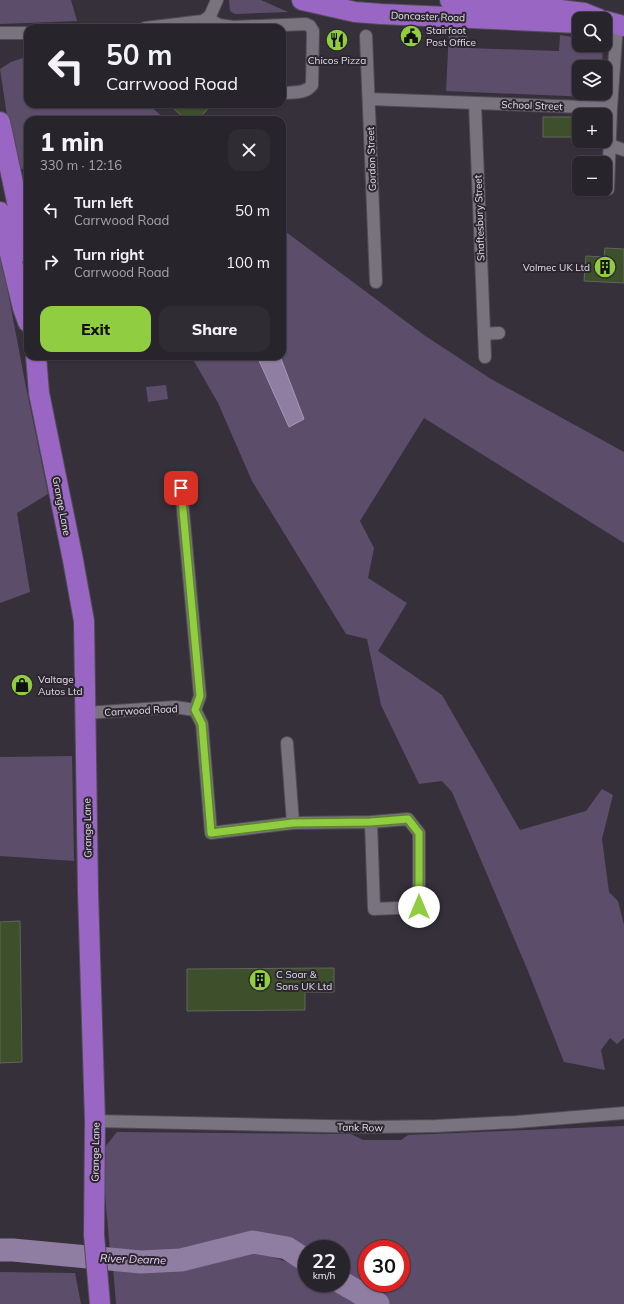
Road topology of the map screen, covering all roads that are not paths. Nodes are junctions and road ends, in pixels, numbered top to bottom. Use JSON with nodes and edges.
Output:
{"nodes":[{"id":1,"x":217,"y":0,"type":"edge"},
{"id":2,"x":302,"y":0,"type":"edge"},
{"id":3,"x":450,"y":0,"type":"edge"},
{"id":4,"x":576,"y":12,"type":"edge"},
{"id":5,"x":208,"y":19,"type":"junction"},
{"id":6,"x":572,"y":23,"type":"edge"},
{"id":7,"x":189,"y":24,"type":"edge"},
{"id":8,"x":217,"y":24,"type":"edge"},
{"id":9,"x":286,"y":25,"type":"edge"},
{"id":10,"x":0,"y":33,"type":"edge"},
{"id":11,"x":24,"y":33,"type":"edge"},
{"id":12,"x":366,"y":36,"type":"dead end"},
{"id":13,"x":611,"y":52,"type":"edge"},
{"id":14,"x":286,"y":93,"type":"edge"},
{"id":15,"x":369,"y":99,"type":"junction"},
{"id":16,"x":475,"y":102,"type":"junction"},
{"id":17,"x":612,"y":108,"type":"joint"},
{"id":18,"x":0,"y":122,"type":"edge"},
{"id":19,"x":612,"y":146,"type":"edge"},
{"id":20,"x":624,"y":150,"type":"edge"},
{"id":21,"x":0,"y":212,"type":"edge"},
{"id":22,"x":24,"y":234,"type":"edge"},
{"id":23,"x":376,"y":282,"type":"dead end"},
{"id":24,"x":24,"y":311,"type":"edge"},
{"id":25,"x":499,"y":333,"type":"dead end"},
{"id":26,"x":484,"y":334,"type":"junction"},
{"id":27,"x":485,"y":357,"type":"dead end"},
{"id":28,"x":36,"y":360,"type":"edge"},
{"id":29,"x":181,"y":488,"type":"dead end"},
{"id":30,"x":195,"y":710,"type":"junction"},
{"id":31,"x":86,"y":713,"type":"junction"},
{"id":32,"x":287,"y":743,"type":"dead end"},
{"id":33,"x":371,"y":822,"type":"junction"},
{"id":34,"x":293,"y":823,"type":"junction"},
{"id":35,"x":624,"y":1113,"type":"edge"},
{"id":36,"x":95,"y":1121,"type":"junction"},
{"id":37,"x":100,"y":1304,"type":"edge"}],
"edges":[{"from":1,"to":5,"type":"street"},
{"from":2,"to":6,"type":"highway","name":"Doncaster Road"},
{"from":3,"to":4,"type":"highway","name":"Doncaster Road"},
{"from":5,"to":7,"type":"street"},
{"from":5,"to":8,"type":"street"},
{"from":9,"to":14,"type":"street"},
{"from":10,"to":11,"type":"street"},
{"from":12,"to":15,"type":"street","name":"Gordon Street"},
{"from":13,"to":17,"type":"street"},
{"from":15,"to":16,"type":"street","name":"School Street"},
{"from":15,"to":23,"type":"street","name":"Gordon Street"},
{"from":16,"to":17,"type":"street","name":"School Street"},
{"from":16,"to":26,"type":"street","name":"Shaftesbury Street"},
{"from":18,"to":22,"type":"highway"},
{"from":19,"to":20,"type":"street"},
{"from":21,"to":24,"type":"highway"},
{"from":25,"to":26,"type":"street"},
{"from":26,"to":27,"type":"street","name":"Shaftesbury Street"},
{"from":28,"to":31,"type":"highway","name":"Grange Lane"},
{"from":29,"to":30,"type":"street"},
{"from":30,"to":31,"type":"street","name":"Carrwood Road"},
{"from":30,"to":34,"type":"street"},
{"from":31,"to":36,"type":"highway","name":"Grange Lane"},
{"from":32,"to":34,"type":"street"},
{"from":33,"to":33,"type":"street"},
{"from":33,"to":34,"type":"street"},
{"from":35,"to":36,"type":"street","name":"Tank Row"},
{"from":36,"to":37,"type":"highway","name":"Grange Lane"}]}
